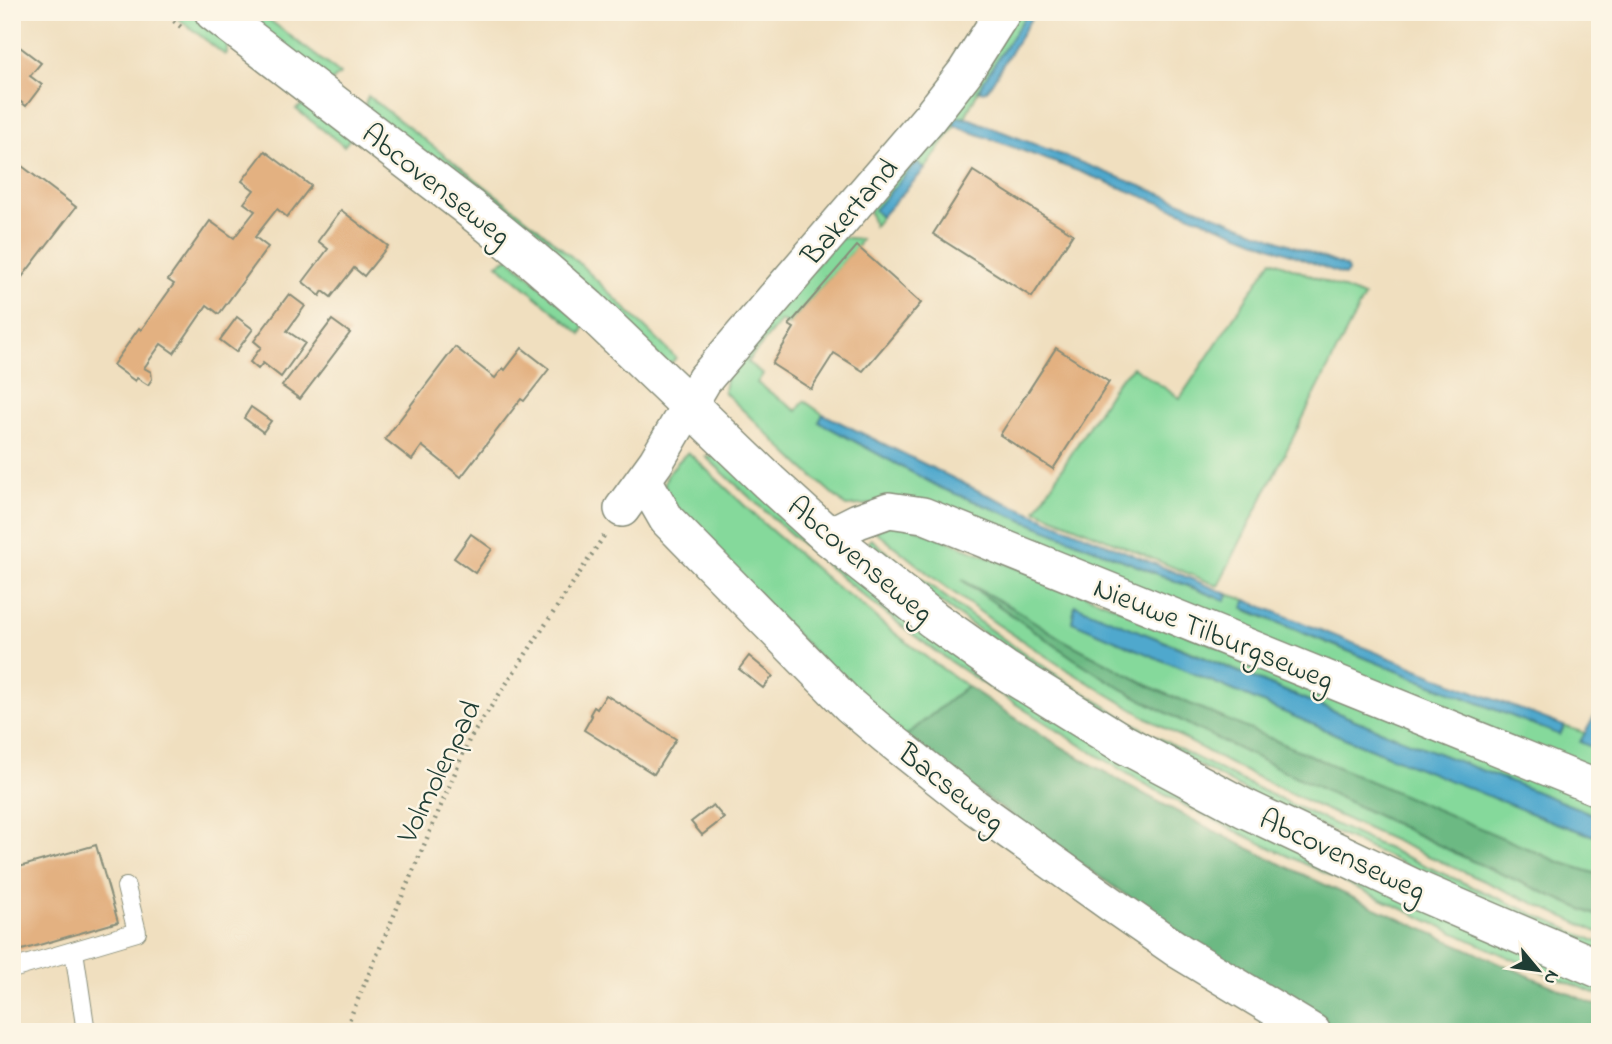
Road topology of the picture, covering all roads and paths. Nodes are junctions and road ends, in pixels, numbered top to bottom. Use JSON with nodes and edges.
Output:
{"nodes":[{"id":1,"x":214,"y":12,"type":"edge"},
{"id":2,"x":1003,"y":12,"type":"edge"},
{"id":3,"x":690,"y":406,"type":"junction"},
{"id":4,"x":644,"y":480,"type":"junction"},
{"id":5,"x":622,"y":509,"type":"joint"},
{"id":6,"x":828,"y":536,"type":"junction"},
{"id":7,"x":1600,"y":789,"type":"edge"},
{"id":8,"x":126,"y":887,"type":"dead end"},
{"id":9,"x":74,"y":951,"type":"junction"},
{"id":10,"x":12,"y":969,"type":"edge"},
{"id":11,"x":1600,"y":969,"type":"edge"},
{"id":12,"x":86,"y":1032,"type":"edge"},
{"id":13,"x":344,"y":1032,"type":"edge"},
{"id":14,"x":1313,"y":1032,"type":"edge"}],
"edges":[{"from":1,"to":3,"type":"street","name":"Abcovenseweg"},
{"from":2,"to":3,"type":"street","name":"Bakertand"},
{"from":3,"to":4,"type":"street"},
{"from":3,"to":6,"type":"street","name":"Abcovenseweg"},
{"from":4,"to":5,"type":"street"},
{"from":4,"to":14,"type":"street","name":"Bacseweg"},
{"from":5,"to":13,"type":"path","name":"Volmolenpad"},
{"from":6,"to":7,"type":"street","name":"Nieuwe Tilburgseweg"},
{"from":6,"to":11,"type":"street","name":"Abcovenseweg"},
{"from":8,"to":9,"type":"lane"},
{"from":9,"to":10,"type":"lane"},
{"from":9,"to":12,"type":"lane"}]}
